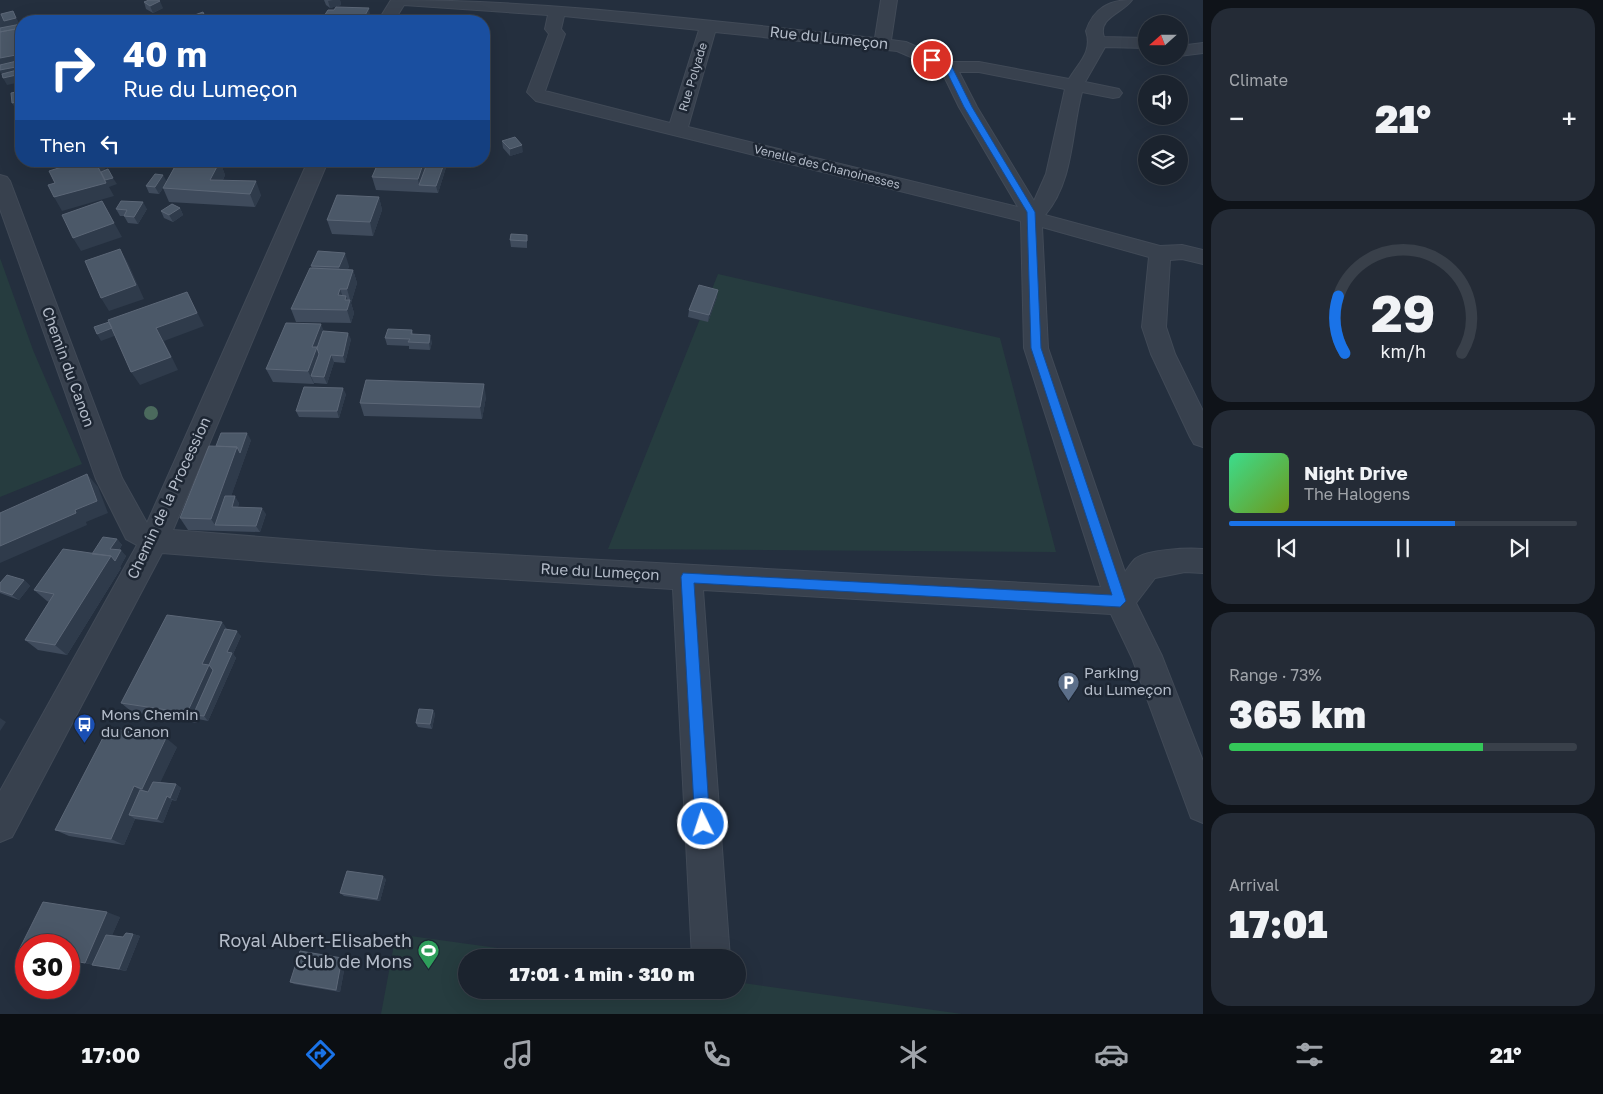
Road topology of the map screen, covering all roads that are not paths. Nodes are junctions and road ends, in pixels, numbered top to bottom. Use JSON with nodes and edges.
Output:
{"nodes":[{"id":1,"x":399,"y":0,"type":"edge"},
{"id":2,"x":889,"y":0,"type":"edge"},
{"id":3,"x":1124,"y":0,"type":"edge"},
{"id":4,"x":557,"y":11,"type":"junction"},
{"id":5,"x":390,"y":15,"type":"edge"},
{"id":6,"x":708,"y":26,"type":"junction"},
{"id":7,"x":1098,"y":42,"type":"junction"},
{"id":8,"x":1138,"y":42,"type":"edge"},
{"id":9,"x":882,"y":44,"type":"junction"},
{"id":10,"x":1203,"y":48,"type":"edge"},
{"id":11,"x":1188,"y":50,"type":"edge"},
{"id":12,"x":948,"y":67,"type":"junction"},
{"id":13,"x":1074,"y":87,"type":"junction"},
{"id":14,"x":1113,"y":93,"type":"dead end"},
{"id":15,"x":678,"y":128,"type":"junction"},
{"id":16,"x":315,"y":167,"type":"edge"},
{"id":17,"x":0,"y":181,"type":"edge"},
{"id":18,"x":1031,"y":218,"type":"junction"},
{"id":19,"x":1160,"y":253,"type":"junction"},
{"id":20,"x":1203,"y":257,"type":"edge"},
{"id":21,"x":1203,"y":436,"type":"edge"},
{"id":22,"x":154,"y":540,"type":"junction"},
{"id":23,"x":1203,"y":561,"type":"edge"},
{"id":24,"x":687,"y":577,"type":"junction"},
{"id":25,"x":1120,"y":601,"type":"junction"},
{"id":26,"x":1203,"y":806,"type":"edge"},
{"id":27,"x":0,"y":825,"type":"edge"},
{"id":28,"x":710,"y":949,"type":"edge"}],
"edges":[{"from":1,"to":4,"type":"street","name":"Rue du Lumeçon"},
{"from":1,"to":5,"type":"street"},
{"from":2,"to":9,"type":"street"},
{"from":3,"to":7,"type":"street"},
{"from":4,"to":6,"type":"street","name":"Rue du Lumeçon"},
{"from":4,"to":15,"type":"street","name":"Venelle des Chanoinesses"},
{"from":6,"to":9,"type":"street","name":"Rue du Lumeçon"},
{"from":6,"to":15,"type":"street","name":"Rue Polyade"},
{"from":7,"to":8,"type":"street"},
{"from":7,"to":13,"type":"street"},
{"from":9,"to":12,"type":"street","name":"Rue du Lumeçon"},
{"from":10,"to":11,"type":"street"},
{"from":12,"to":13,"type":"street"},
{"from":12,"to":18,"type":"street"},
{"from":13,"to":14,"type":"street"},
{"from":13,"to":18,"type":"street"},
{"from":15,"to":18,"type":"street","name":"Venelle des Chanoinesses"},
{"from":16,"to":22,"type":"street","name":"Chemin de la Procession"},
{"from":17,"to":22,"type":"street","name":"Chemin du Canon"},
{"from":18,"to":19,"type":"street","name":"Venelle des Chanoinesses"},
{"from":18,"to":25,"type":"street"},
{"from":19,"to":20,"type":"street","name":"Venelle des Chanoinesses"},
{"from":19,"to":21,"type":"street"},
{"from":22,"to":24,"type":"street","name":"Rue du Lumeçon"},
{"from":22,"to":27,"type":"street","name":"Chemin de la Procession"},
{"from":23,"to":25,"type":"street"},
{"from":24,"to":25,"type":"street","name":"Rue du Lumeçon"},
{"from":24,"to":28,"type":"street"},
{"from":25,"to":26,"type":"street"}]}
